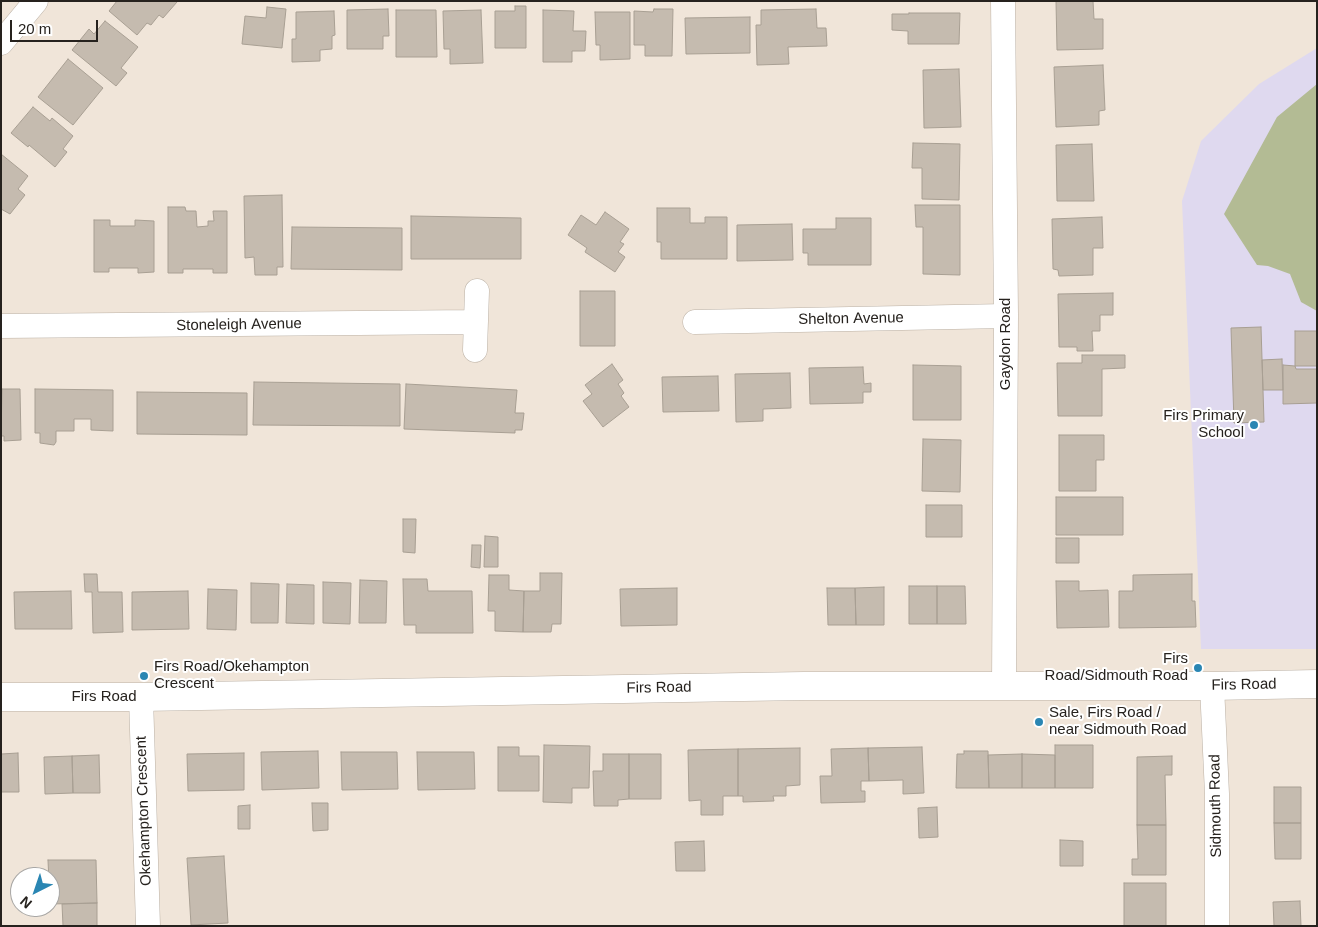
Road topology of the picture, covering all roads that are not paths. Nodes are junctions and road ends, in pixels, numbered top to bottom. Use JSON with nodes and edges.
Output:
{"nodes":[{"id":1,"x":36,"y":1,"type":"edge"},
{"id":2,"x":1004,"y":1,"type":"edge"},
{"id":3,"x":1,"y":43,"type":"edge"},
{"id":4,"x":477,"y":291,"type":"dead end"},
{"id":5,"x":1006,"y":316,"type":"junction"},
{"id":6,"x":476,"y":322,"type":"junction"},
{"id":7,"x":695,"y":322,"type":"dead end"},
{"id":8,"x":1,"y":326,"type":"edge"},
{"id":9,"x":475,"y":350,"type":"dead end"},
{"id":10,"x":1317,"y":684,"type":"edge"},
{"id":11,"x":1212,"y":686,"type":"junction"},
{"id":12,"x":1004,"y":687,"type":"junction"},
{"id":13,"x":1,"y":697,"type":"edge"},
{"id":14,"x":141,"y":697,"type":"junction"},
{"id":15,"x":148,"y":926,"type":"edge"},
{"id":16,"x":1217,"y":926,"type":"edge"}],
"edges":[{"from":1,"to":3,"type":"street"},
{"from":2,"to":5,"type":"street","name":"Gaydon Road"},
{"from":4,"to":6,"type":"street"},
{"from":5,"to":7,"type":"street","name":"Shelton Avenue"},
{"from":5,"to":12,"type":"street","name":"Gaydon Road"},
{"from":6,"to":8,"type":"street","name":"Stoneleigh Avenue"},
{"from":6,"to":9,"type":"street"},
{"from":10,"to":11,"type":"street","name":"Firs Road"},
{"from":11,"to":12,"type":"street","name":"Firs Road"},
{"from":11,"to":16,"type":"street","name":"Sidmouth Road"},
{"from":12,"to":14,"type":"street","name":"Firs Road"},
{"from":13,"to":14,"type":"street","name":"Firs Road"},
{"from":14,"to":15,"type":"street","name":"Okehampton Crescent"}]}
